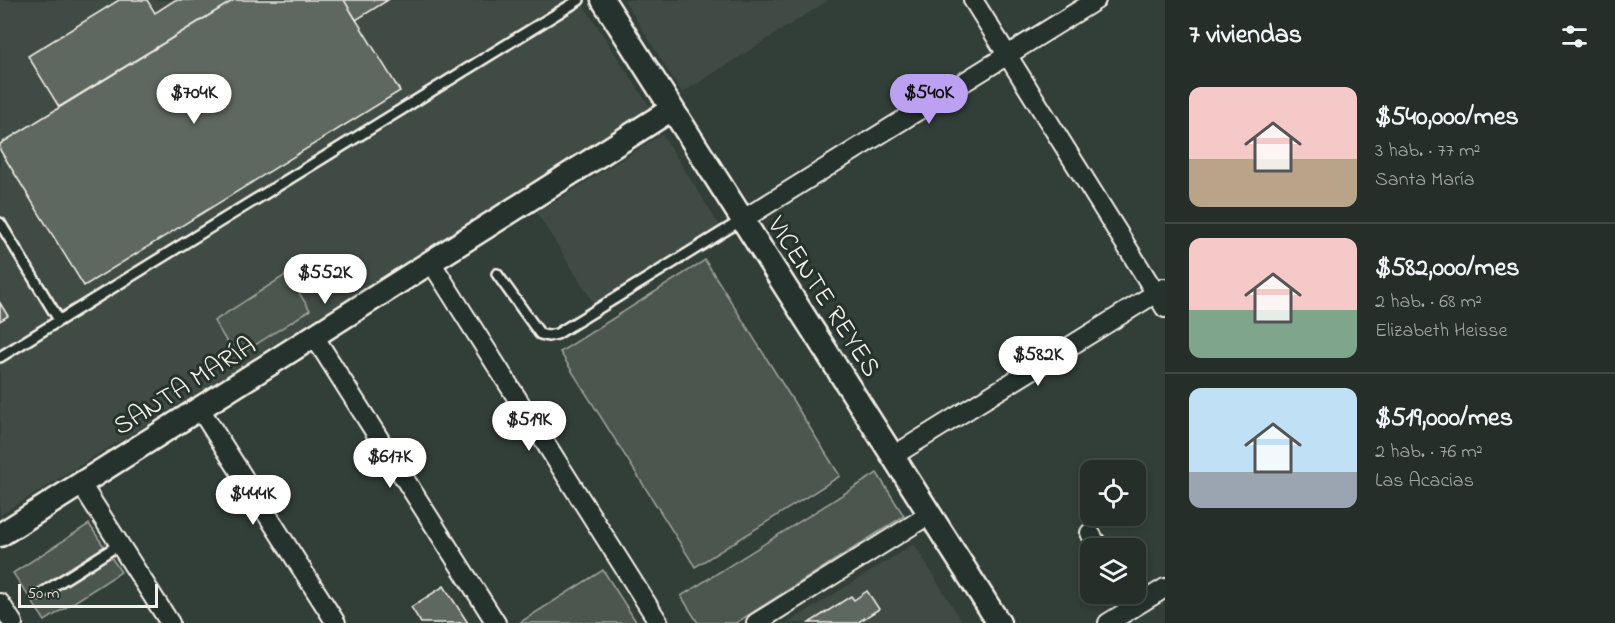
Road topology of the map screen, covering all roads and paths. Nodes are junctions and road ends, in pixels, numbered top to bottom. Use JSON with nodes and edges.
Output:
{"nodes":[{"id":1,"x":579,"y":0,"type":"edge"},
{"id":2,"x":603,"y":0,"type":"edge"},
{"id":3,"x":973,"y":0,"type":"edge"},
{"id":4,"x":1096,"y":0,"type":"edge"},
{"id":5,"x":1007,"y":55,"type":"junction"},
{"id":6,"x":672,"y":109,"type":"junction"},
{"id":7,"x":742,"y":220,"type":"junction"},
{"id":8,"x":0,"y":224,"type":"edge"},
{"id":9,"x":430,"y":262,"type":"junction"},
{"id":10,"x":497,"y":274,"type":"dead end"},
{"id":11,"x":1162,"y":296,"type":"edge"},
{"id":12,"x":59,"y":320,"type":"junction"},
{"id":13,"x":314,"y":336,"type":"junction"},
{"id":14,"x":0,"y":357,"type":"edge"},
{"id":15,"x":200,"y":409,"type":"junction"},
{"id":16,"x":893,"y":456,"type":"junction"},
{"id":17,"x":81,"y":484,"type":"junction"},
{"id":18,"x":930,"y":514,"type":"junction"},
{"id":19,"x":1090,"y":533,"type":"dead end"},
{"id":20,"x":0,"y":535,"type":"edge"},
{"id":21,"x":1093,"y":538,"type":"edge"},
{"id":22,"x":120,"y":544,"type":"junction"},
{"id":23,"x":1165,"y":588,"type":"edge"},
{"id":24,"x":39,"y":595,"type":"dead end"},
{"id":25,"x":1146,"y":595,"type":"edge"},
{"id":26,"x":0,"y":603,"type":"edge"},
{"id":27,"x":1129,"y":604,"type":"edge"},
{"id":28,"x":13,"y":623,"type":"edge"},
{"id":29,"x":170,"y":623,"type":"edge"},
{"id":30,"x":336,"y":623,"type":"edge"},
{"id":31,"x":496,"y":623,"type":"edge"},
{"id":32,"x":659,"y":623,"type":"edge"},
{"id":33,"x":756,"y":623,"type":"edge"},
{"id":34,"x":999,"y":623,"type":"edge"},
{"id":35,"x":1108,"y":623,"type":"edge"}],
"edges":[{"from":1,"to":12,"type":"lane"},
{"from":2,"to":6,"type":"street","name":"VICENTE REYES"},
{"from":3,"to":5,"type":"street"},
{"from":4,"to":5,"type":"street"},
{"from":5,"to":7,"type":"street"},
{"from":5,"to":11,"type":"street"},
{"from":6,"to":7,"type":"street","name":"VICENTE REYES"},
{"from":6,"to":9,"type":"street","name":"SANTA MARÍA"},
{"from":7,"to":10,"type":"lane"},
{"from":7,"to":16,"type":"street","name":"VICENTE REYES"},
{"from":8,"to":12,"type":"lane"},
{"from":9,"to":13,"type":"street","name":"SANTA MARÍA"},
{"from":9,"to":32,"type":"street"},
{"from":11,"to":16,"type":"street"},
{"from":12,"to":14,"type":"lane"},
{"from":13,"to":15,"type":"street","name":"SANTA MARÍA"},
{"from":13,"to":31,"type":"street"},
{"from":15,"to":17,"type":"street","name":"SANTA MARÍA"},
{"from":15,"to":30,"type":"street"},
{"from":16,"to":18,"type":"street","name":"VICENTE REYES"},
{"from":17,"to":20,"type":"street","name":"SANTA MARÍA"},
{"from":17,"to":22,"type":"street"},
{"from":18,"to":33,"type":"street"},
{"from":18,"to":34,"type":"street","name":"VICENTE REYES"},
{"from":19,"to":21,"type":"street"},
{"from":22,"to":24,"type":"lane"},
{"from":22,"to":29,"type":"street"},
{"from":23,"to":25,"type":"street"},
{"from":26,"to":28,"type":"street"},
{"from":27,"to":35,"type":"street"}]}
